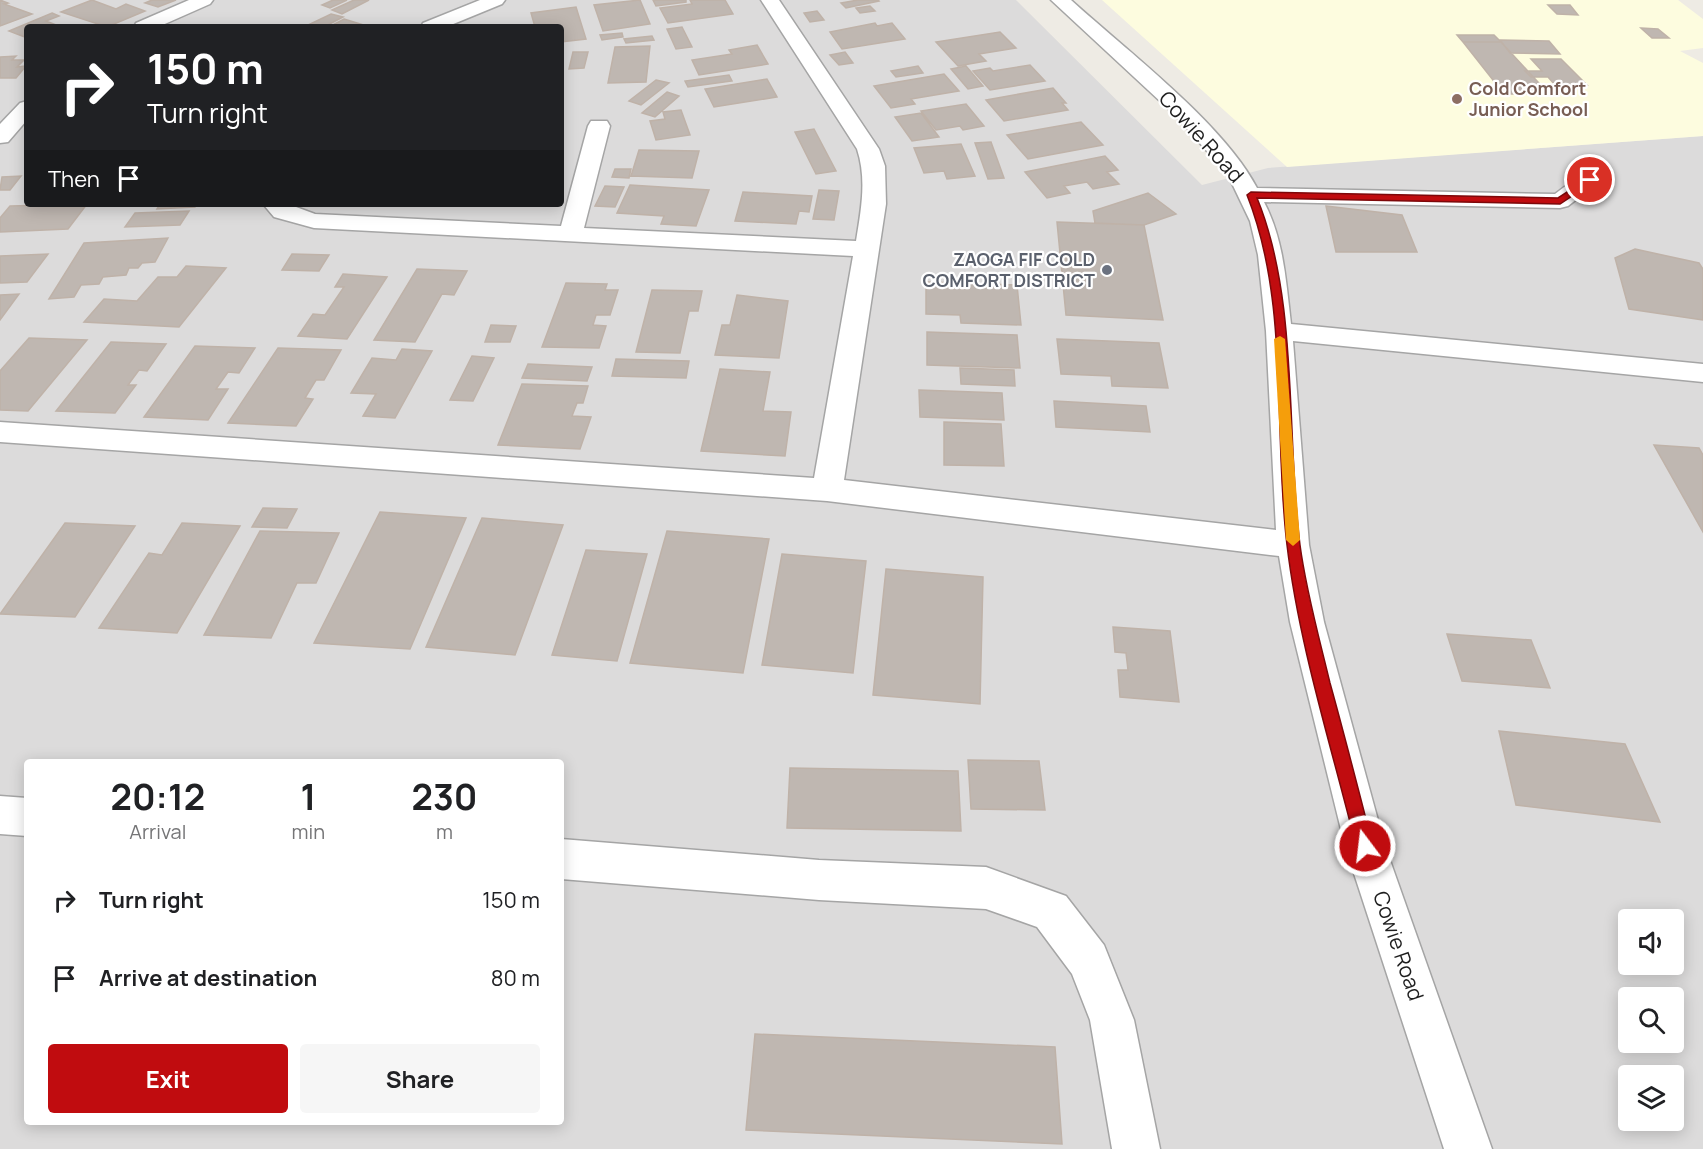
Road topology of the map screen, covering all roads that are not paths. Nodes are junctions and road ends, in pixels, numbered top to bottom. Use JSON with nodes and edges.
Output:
{"nodes":[{"id":1,"x":204,"y":0,"type":"edge"},
{"id":2,"x":496,"y":0,"type":"edge"},
{"id":3,"x":770,"y":0,"type":"edge"},
{"id":4,"x":1060,"y":0,"type":"edge"},
{"id":5,"x":150,"y":24,"type":"edge"},
{"id":6,"x":437,"y":24,"type":"edge"},
{"id":7,"x":24,"y":110,"type":"edge"},
{"id":8,"x":599,"y":126,"type":"dead end"},
{"id":9,"x":0,"y":137,"type":"edge"},
{"id":10,"x":1590,"y":180,"type":"dead end"},
{"id":11,"x":1251,"y":195,"type":"junction"},
{"id":12,"x":278,"y":207,"type":"edge"},
{"id":13,"x":571,"y":233,"type":"junction"},
{"id":14,"x":865,"y":249,"type":"junction"},
{"id":15,"x":1279,"y":331,"type":"junction"},
{"id":16,"x":1703,"y":373,"type":"edge"},
{"id":17,"x":0,"y":432,"type":"edge"},
{"id":18,"x":827,"y":490,"type":"junction"},
{"id":19,"x":1293,"y":545,"type":"junction"},
{"id":20,"x":0,"y":815,"type":"edge"},
{"id":21,"x":24,"y":817,"type":"edge"},
{"id":22,"x":564,"y":859,"type":"edge"},
{"id":23,"x":1136,"y":1149,"type":"edge"},
{"id":24,"x":1467,"y":1149,"type":"edge"}],
"edges":[{"from":1,"to":5,"type":"street"},
{"from":2,"to":6,"type":"street"},
{"from":3,"to":14,"type":"street"},
{"from":4,"to":11,"type":"street","name":"Cowie Road"},
{"from":7,"to":9,"type":"street"},
{"from":8,"to":13,"type":"street"},
{"from":10,"to":11,"type":"street"},
{"from":11,"to":15,"type":"street","name":"Cowie Road"},
{"from":12,"to":13,"type":"street"},
{"from":13,"to":14,"type":"street"},
{"from":14,"to":18,"type":"street"},
{"from":15,"to":16,"type":"street"},
{"from":15,"to":19,"type":"street","name":"Cowie Road"},
{"from":17,"to":18,"type":"street"},
{"from":18,"to":19,"type":"street"},
{"from":19,"to":24,"type":"street","name":"Cowie Road"},
{"from":20,"to":21,"type":"street"},
{"from":22,"to":23,"type":"street"}]}
